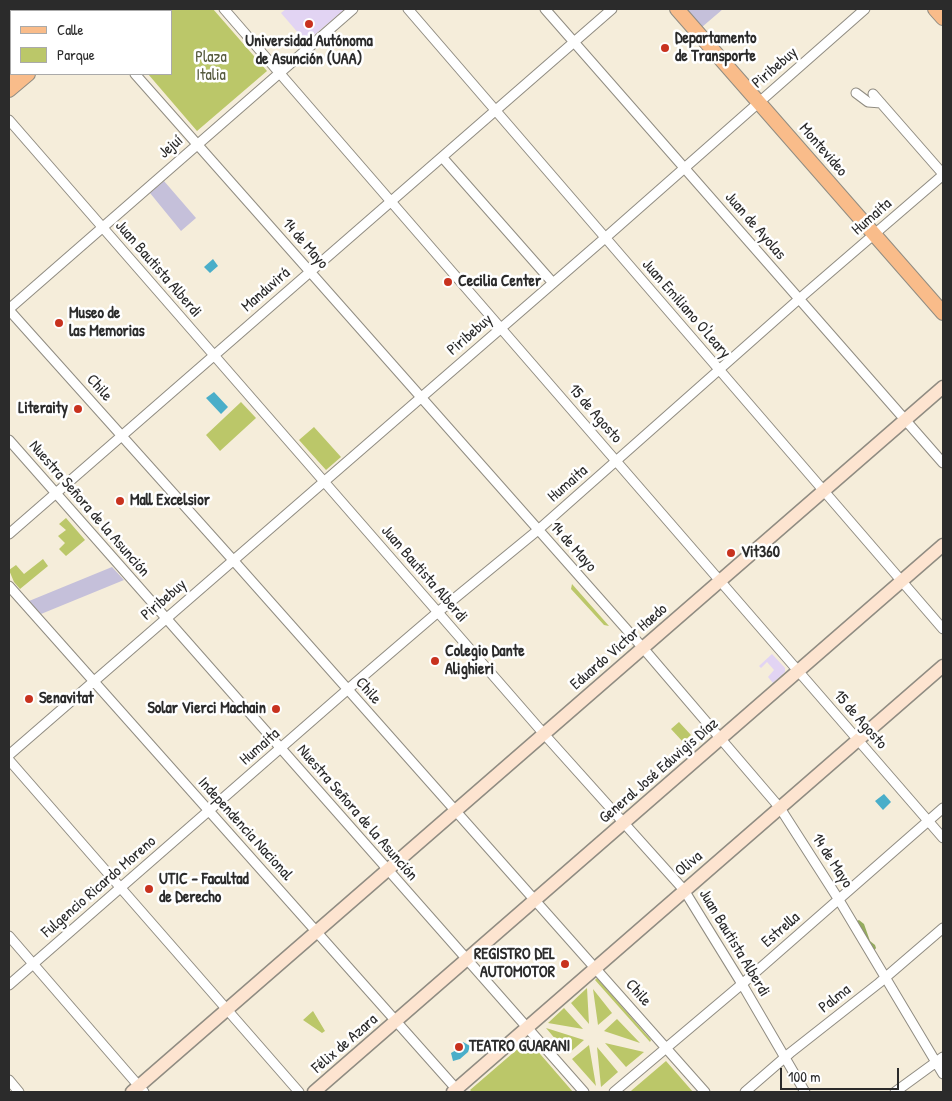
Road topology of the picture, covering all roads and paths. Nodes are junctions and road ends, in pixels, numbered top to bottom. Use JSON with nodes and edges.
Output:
{"nodes":[{"id":1,"x":224,"y":9,"type":"edge"},
{"id":2,"x":354,"y":9,"type":"edge"},
{"id":3,"x":408,"y":9,"type":"edge"},
{"id":4,"x":545,"y":9,"type":"edge"},
{"id":5,"x":612,"y":9,"type":"edge"},
{"id":6,"x":677,"y":9,"type":"edge"},
{"id":7,"x":865,"y":9,"type":"edge"},
{"id":8,"x":935,"y":9,"type":"edge"},
{"id":9,"x":943,"y":18,"type":"edge"},
{"id":10,"x":574,"y":42,"type":"junction"},
{"id":11,"x":280,"y":73,"type":"junction"},
{"id":12,"x":27,"y":75,"type":"edge"},
{"id":13,"x":136,"y":75,"type":"edge"},
{"id":14,"x":9,"y":90,"type":"edge"},
{"id":15,"x":856,"y":93,"type":"dead end"},
{"id":16,"x":873,"y":94,"type":"dead end"},
{"id":17,"x":759,"y":102,"type":"junction"},
{"id":18,"x":881,"y":103,"type":"junction"},
{"id":19,"x":495,"y":110,"type":"junction"},
{"id":20,"x":9,"y":120,"type":"edge"},
{"id":21,"x":197,"y":145,"type":"junction"},
{"id":22,"x":442,"y":157,"type":"junction"},
{"id":23,"x":684,"y":168,"type":"junction"},
{"id":24,"x":943,"y":174,"type":"edge"},
{"id":25,"x":391,"y":201,"type":"junction"},
{"id":26,"x":102,"y":228,"type":"junction"},
{"id":27,"x":875,"y":235,"type":"junction"},
{"id":28,"x":605,"y":238,"type":"junction"},
{"id":29,"x":310,"y":272,"type":"junction"},
{"id":30,"x":553,"y":283,"type":"junction"},
{"id":31,"x":799,"y":299,"type":"junction"},
{"id":32,"x":9,"y":309,"type":"edge"},
{"id":33,"x":943,"y":314,"type":"edge"},
{"id":34,"x":501,"y":328,"type":"junction"},
{"id":35,"x":214,"y":356,"type":"junction"},
{"id":36,"x":720,"y":370,"type":"junction"},
{"id":37,"x":943,"y":387,"type":"edge"},
{"id":38,"x":421,"y":398,"type":"junction"},
{"id":39,"x":905,"y":420,"type":"junction"},
{"id":40,"x":122,"y":435,"type":"junction"},
{"id":41,"x":9,"y":440,"type":"edge"},
{"id":42,"x":616,"y":461,"type":"junction"},
{"id":43,"x":943,"y":463,"type":"edge"},
{"id":44,"x":324,"y":481,"type":"junction"},
{"id":45,"x":825,"y":490,"type":"junction"},
{"id":46,"x":56,"y":493,"type":"junction"},
{"id":47,"x":538,"y":530,"type":"junction"},
{"id":48,"x":9,"y":534,"type":"edge"},
{"id":49,"x":943,"y":545,"type":"edge"},
{"id":50,"x":233,"y":560,"type":"junction"},
{"id":51,"x":720,"y":581,"type":"junction"},
{"id":52,"x":902,"y":581,"type":"junction"},
{"id":53,"x":9,"y":586,"type":"edge"},
{"id":54,"x":438,"y":612,"type":"junction"},
{"id":55,"x":166,"y":618,"type":"junction"},
{"id":56,"x":943,"y":628,"type":"edge"},
{"id":57,"x":643,"y":648,"type":"junction"},
{"id":58,"x":943,"y":666,"type":"edge"},
{"id":59,"x":798,"y":671,"type":"junction"},
{"id":60,"x":93,"y":681,"type":"junction"},
{"id":61,"x":347,"y":690,"type":"junction"},
{"id":62,"x":544,"y":734,"type":"junction"},
{"id":63,"x":720,"y":739,"type":"junction"},
{"id":64,"x":858,"y":740,"type":"junction"},
{"id":65,"x":281,"y":748,"type":"junction"},
{"id":66,"x":9,"y":755,"type":"edge"},
{"id":67,"x":9,"y":760,"type":"edge"},
{"id":68,"x":780,"y":808,"type":"junction"},
{"id":69,"x":943,"y":808,"type":"edge"},
{"id":70,"x":209,"y":811,"type":"junction"},
{"id":71,"x":456,"y":811,"type":"junction"},
{"id":72,"x":928,"y":821,"type":"junction"},
{"id":73,"x":623,"y":823,"type":"junction"},
{"id":74,"x":943,"y":838,"type":"edge"},
{"id":75,"x":388,"y":870,"type":"junction"},
{"id":76,"x":120,"y":889,"type":"junction"},
{"id":77,"x":684,"y":890,"type":"junction"},
{"id":78,"x":535,"y":900,"type":"junction"},
{"id":79,"x":839,"y":900,"type":"junction"},
{"id":80,"x":943,"y":928,"type":"edge"},
{"id":81,"x":316,"y":932,"type":"junction"},
{"id":82,"x":9,"y":936,"type":"edge"},
{"id":83,"x":467,"y":960,"type":"junction"},
{"id":84,"x":33,"y":964,"type":"junction"},
{"id":85,"x":595,"y":968,"type":"junction"},
{"id":86,"x":886,"y":977,"type":"junction"},
{"id":87,"x":742,"y":984,"type":"junction"},
{"id":88,"x":9,"y":985,"type":"edge"},
{"id":89,"x":227,"y":1010,"type":"junction"},
{"id":90,"x":396,"y":1021,"type":"junction"},
{"id":91,"x":527,"y":1027,"type":"junction"},
{"id":92,"x":666,"y":1048,"type":"junction"},
{"id":93,"x":785,"y":1058,"type":"junction"},
{"id":94,"x":940,"y":1060,"type":"edge"},
{"id":95,"x":943,"y":1074,"type":"edge"},
{"id":96,"x":9,"y":1080,"type":"edge"},
{"id":97,"x":139,"y":1090,"type":"edge"},
{"id":98,"x":456,"y":1091,"type":"edge"},
{"id":99,"x":19,"y":1092,"type":"edge"},
{"id":100,"x":298,"y":1092,"type":"edge"},
{"id":101,"x":314,"y":1092,"type":"edge"},
{"id":102,"x":584,"y":1092,"type":"edge"},
{"id":103,"x":614,"y":1092,"type":"edge"},
{"id":104,"x":705,"y":1092,"type":"edge"},
{"id":105,"x":745,"y":1092,"type":"edge"},
{"id":106,"x":805,"y":1092,"type":"edge"},
{"id":107,"x":895,"y":1092,"type":"edge"}],
"edges":[{"from":1,"to":11,"type":"street","name":"15 de Agosto"},
{"from":2,"to":11,"type":"street","name":"Jejuí"},
{"from":3,"to":19,"type":"street","name":"Juan Emiliano O'Leary"},
{"from":4,"to":10,"type":"street","name":"Juan de Ayolas"},
{"from":5,"to":10,"type":"street","name":"Manduvirá"},
{"from":6,"to":17,"type":"main road","name":"Montevideo"},
{"from":7,"to":17,"type":"street","name":"Piribebuy"},
{"from":8,"to":9,"type":"main road"},
{"from":10,"to":19,"type":"street","name":"Manduvirá"},
{"from":10,"to":23,"type":"street","name":"Juan de Ayolas"},
{"from":11,"to":21,"type":"street","name":"Jejuí"},
{"from":11,"to":25,"type":"street","name":"15 de Agosto"},
{"from":12,"to":14,"type":"main road"},
{"from":13,"to":21,"type":"street","name":"14 de Mayo"},
{"from":15,"to":18,"type":"street"},
{"from":16,"to":18,"type":"street"},
{"from":17,"to":23,"type":"street","name":"Piribebuy"},
{"from":17,"to":27,"type":"main road","name":"Montevideo"},
{"from":18,"to":24,"type":"street"},
{"from":19,"to":22,"type":"street","name":"Manduvirá"},
{"from":19,"to":28,"type":"street","name":"Juan Emiliano O'Leary"},
{"from":20,"to":26,"type":"street","name":"Juan Bautista Alberdi"},
{"from":21,"to":26,"type":"street","name":"Jejuí"},
{"from":21,"to":29,"type":"street","name":"14 de Mayo"},
{"from":22,"to":25,"type":"street","name":"Manduvirá"},
{"from":22,"to":30,"type":"street"},
{"from":23,"to":28,"type":"street","name":"Piribebuy"},
{"from":23,"to":31,"type":"street","name":"Juan de Ayolas"},
{"from":24,"to":27,"type":"street","name":"Humaita"},
{"from":25,"to":29,"type":"street","name":"Manduvirá"},
{"from":25,"to":34,"type":"street","name":"15 de Agosto"},
{"from":26,"to":32,"type":"street","name":"Jejuí"},
{"from":26,"to":35,"type":"street","name":"Juan Bautista Alberdi"},
{"from":27,"to":31,"type":"street","name":"Humaita"},
{"from":27,"to":33,"type":"main road","name":"Montevideo"},
{"from":28,"to":30,"type":"street","name":"Piribebuy"},
{"from":28,"to":36,"type":"street","name":"Juan Emiliano O'Leary"},
{"from":29,"to":35,"type":"street","name":"Manduvirá"},
{"from":29,"to":38,"type":"street","name":"14 de Mayo"},
{"from":30,"to":34,"type":"street","name":"Piribebuy"},
{"from":31,"to":36,"type":"street","name":"Humaita"},
{"from":31,"to":39,"type":"street","name":"Juan de Ayolas"},
{"from":32,"to":40,"type":"street","name":"Chile"},
{"from":34,"to":38,"type":"street","name":"Piribebuy"},
{"from":34,"to":42,"type":"street","name":"15 de Agosto"},
{"from":35,"to":40,"type":"street","name":"Manduvirá"},
{"from":35,"to":44,"type":"street","name":"Juan Bautista Alberdi"},
{"from":36,"to":42,"type":"street","name":"Humaita"},
{"from":36,"to":45,"type":"street","name":"Juan Emiliano O'Leary"},
{"from":37,"to":39,"type":"street","name":"Eduardo Victor Haedo"},
{"from":38,"to":44,"type":"street","name":"Piribebuy"},
{"from":38,"to":47,"type":"street","name":"14 de Mayo"},
{"from":39,"to":43,"type":"street","name":"Juan de Ayolas"},
{"from":39,"to":45,"type":"street","name":"Eduardo Victor Haedo"},
{"from":40,"to":46,"type":"street","name":"Manduvirá"},
{"from":40,"to":50,"type":"street","name":"Chile"},
{"from":41,"to":46,"type":"street","name":"Nuestra Señora de la Asunción"},
{"from":42,"to":47,"type":"street","name":"Humaita"},
{"from":42,"to":51,"type":"street","name":"15 de Agosto"},
{"from":44,"to":50,"type":"street","name":"Piribebuy"},
{"from":44,"to":54,"type":"street","name":"Juan Bautista Alberdi"},
{"from":45,"to":51,"type":"street","name":"Eduardo Victor Haedo"},
{"from":45,"to":52,"type":"street","name":"Juan Emiliano O'Leary"},
{"from":46,"to":48,"type":"street","name":"Manduvirá"},
{"from":46,"to":55,"type":"street","name":"Nuestra Señora de la Asunción"},
{"from":47,"to":54,"type":"street","name":"Humaita"},
{"from":47,"to":57,"type":"street","name":"14 de Mayo"},
{"from":49,"to":52,"type":"street","name":"General José Eduvigis Díaz"},
{"from":50,"to":55,"type":"street","name":"Piribebuy"},
{"from":50,"to":61,"type":"street","name":"Chile"},
{"from":51,"to":57,"type":"street","name":"Eduardo Victor Haedo"},
{"from":51,"to":59,"type":"street","name":"15 de Agosto"},
{"from":52,"to":56,"type":"street","name":"Juan Emiliano O'Leary"},
{"from":52,"to":59,"type":"street","name":"General José Eduvigis Díaz"},
{"from":53,"to":60,"type":"street","name":"Independencia Nacional"},
{"from":54,"to":61,"type":"street","name":"Humaita"},
{"from":54,"to":62,"type":"street","name":"Juan Bautista Alberdi"},
{"from":55,"to":60,"type":"street","name":"Piribebuy"},
{"from":55,"to":65,"type":"street","name":"Nuestra Señora de la Asunción"},
{"from":57,"to":62,"type":"street","name":"Eduardo Victor Haedo"},
{"from":57,"to":63,"type":"street","name":"14 de Mayo"},
{"from":58,"to":64,"type":"street","name":"Oliva"},
{"from":59,"to":63,"type":"street","name":"General José Eduvigis Díaz"},
{"from":59,"to":64,"type":"street","name":"15 de Agosto"},
{"from":60,"to":66,"type":"street","name":"Piribebuy"},
{"from":60,"to":70,"type":"street","name":"Independencia Nacional"},
{"from":61,"to":65,"type":"street","name":"Humaita"},
{"from":61,"to":71,"type":"street","name":"Chile"},
{"from":62,"to":71,"type":"street","name":"Eduardo Victor Haedo"},
{"from":62,"to":73,"type":"street","name":"Juan Bautista Alberdi"},
{"from":63,"to":68,"type":"street","name":"14 de Mayo"},
{"from":63,"to":73,"type":"street","name":"General José Eduvigis Díaz"},
{"from":64,"to":68,"type":"street","name":"Oliva"},
{"from":64,"to":72,"type":"street","name":"15 de Agosto"},
{"from":65,"to":70,"type":"street","name":"Humaita"},
{"from":65,"to":75,"type":"street","name":"Nuestra Señora de la Asunción"},
{"from":67,"to":76,"type":"street"},
{"from":68,"to":77,"type":"street","name":"Oliva"},
{"from":68,"to":79,"type":"street","name":"14 de Mayo"},
{"from":69,"to":72,"type":"street","name":"Estrella"},
{"from":70,"to":76,"type":"street","name":"Fulgencio Ricardo Moreno"},
{"from":70,"to":81,"type":"street","name":"Independencia Nacional"},
{"from":71,"to":75,"type":"street","name":"Eduardo Victor Haedo"},
{"from":71,"to":78,"type":"street","name":"Chile"},
{"from":72,"to":74,"type":"street","name":"15 de Agosto"},
{"from":72,"to":79,"type":"street","name":"Estrella"},
{"from":73,"to":77,"type":"street","name":"Juan Bautista Alberdi"},
{"from":73,"to":78,"type":"street","name":"General José Eduvigis Díaz"},
{"from":75,"to":81,"type":"street","name":"Eduardo Victor Haedo"},
{"from":75,"to":83,"type":"street","name":"Nuestra Señora de la Asunción"},
{"from":76,"to":84,"type":"street","name":"Fulgencio Ricardo Moreno"},
{"from":76,"to":89,"type":"street"},
{"from":77,"to":85,"type":"street","name":"Oliva"},
{"from":77,"to":87,"type":"street","name":"Juan Bautista Alberdi"},
{"from":78,"to":83,"type":"street","name":"General José Eduvigis Díaz"},
{"from":78,"to":85,"type":"street","name":"Chile"},
{"from":79,"to":86,"type":"street","name":"14 de Mayo"},
{"from":79,"to":87,"type":"street","name":"Estrella"},
{"from":80,"to":86,"type":"street","name":"Palma"},
{"from":81,"to":89,"type":"street","name":"Eduardo Victor Haedo"},
{"from":81,"to":90,"type":"street","name":"Independencia Nacional"},
{"from":82,"to":84,"type":"street"},
{"from":83,"to":90,"type":"street","name":"General José Eduvigis Díaz"},
{"from":83,"to":91,"type":"street","name":"Nuestra Señora de la Asunción"},
{"from":84,"to":88,"type":"street","name":"Fulgencio Ricardo Moreno"},
{"from":84,"to":97,"type":"street"},
{"from":85,"to":91,"type":"street","name":"Oliva"},
{"from":85,"to":92,"type":"street","name":"Chile"},
{"from":86,"to":93,"type":"street","name":"Palma"},
{"from":86,"to":94,"type":"street","name":"14 de Mayo"},
{"from":87,"to":92,"type":"street","name":"Estrella"},
{"from":87,"to":93,"type":"street","name":"Juan Bautista Alberdi"},
{"from":89,"to":97,"type":"street","name":"Eduardo Victor Haedo"},
{"from":89,"to":100,"type":"street"},
{"from":90,"to":98,"type":"street","name":"Independencia Nacional"},
{"from":90,"to":101,"type":"street","name":"Félix de Azara"},
{"from":91,"to":98,"type":"street","name":"Oliva"},
{"from":91,"to":102,"type":"street","name":"Nuestra Señora de la Asunción"},
{"from":92,"to":103,"type":"street","name":"Estrella"},
{"from":92,"to":104,"type":"street","name":"Chile"},
{"from":93,"to":105,"type":"street","name":"Palma"},
{"from":93,"to":106,"type":"street","name":"Juan Bautista Alberdi"},
{"from":94,"to":95,"type":"street","name":"14 de Mayo"},
{"from":94,"to":107,"type":"street"},
{"from":96,"to":99,"type":"street"}]}
